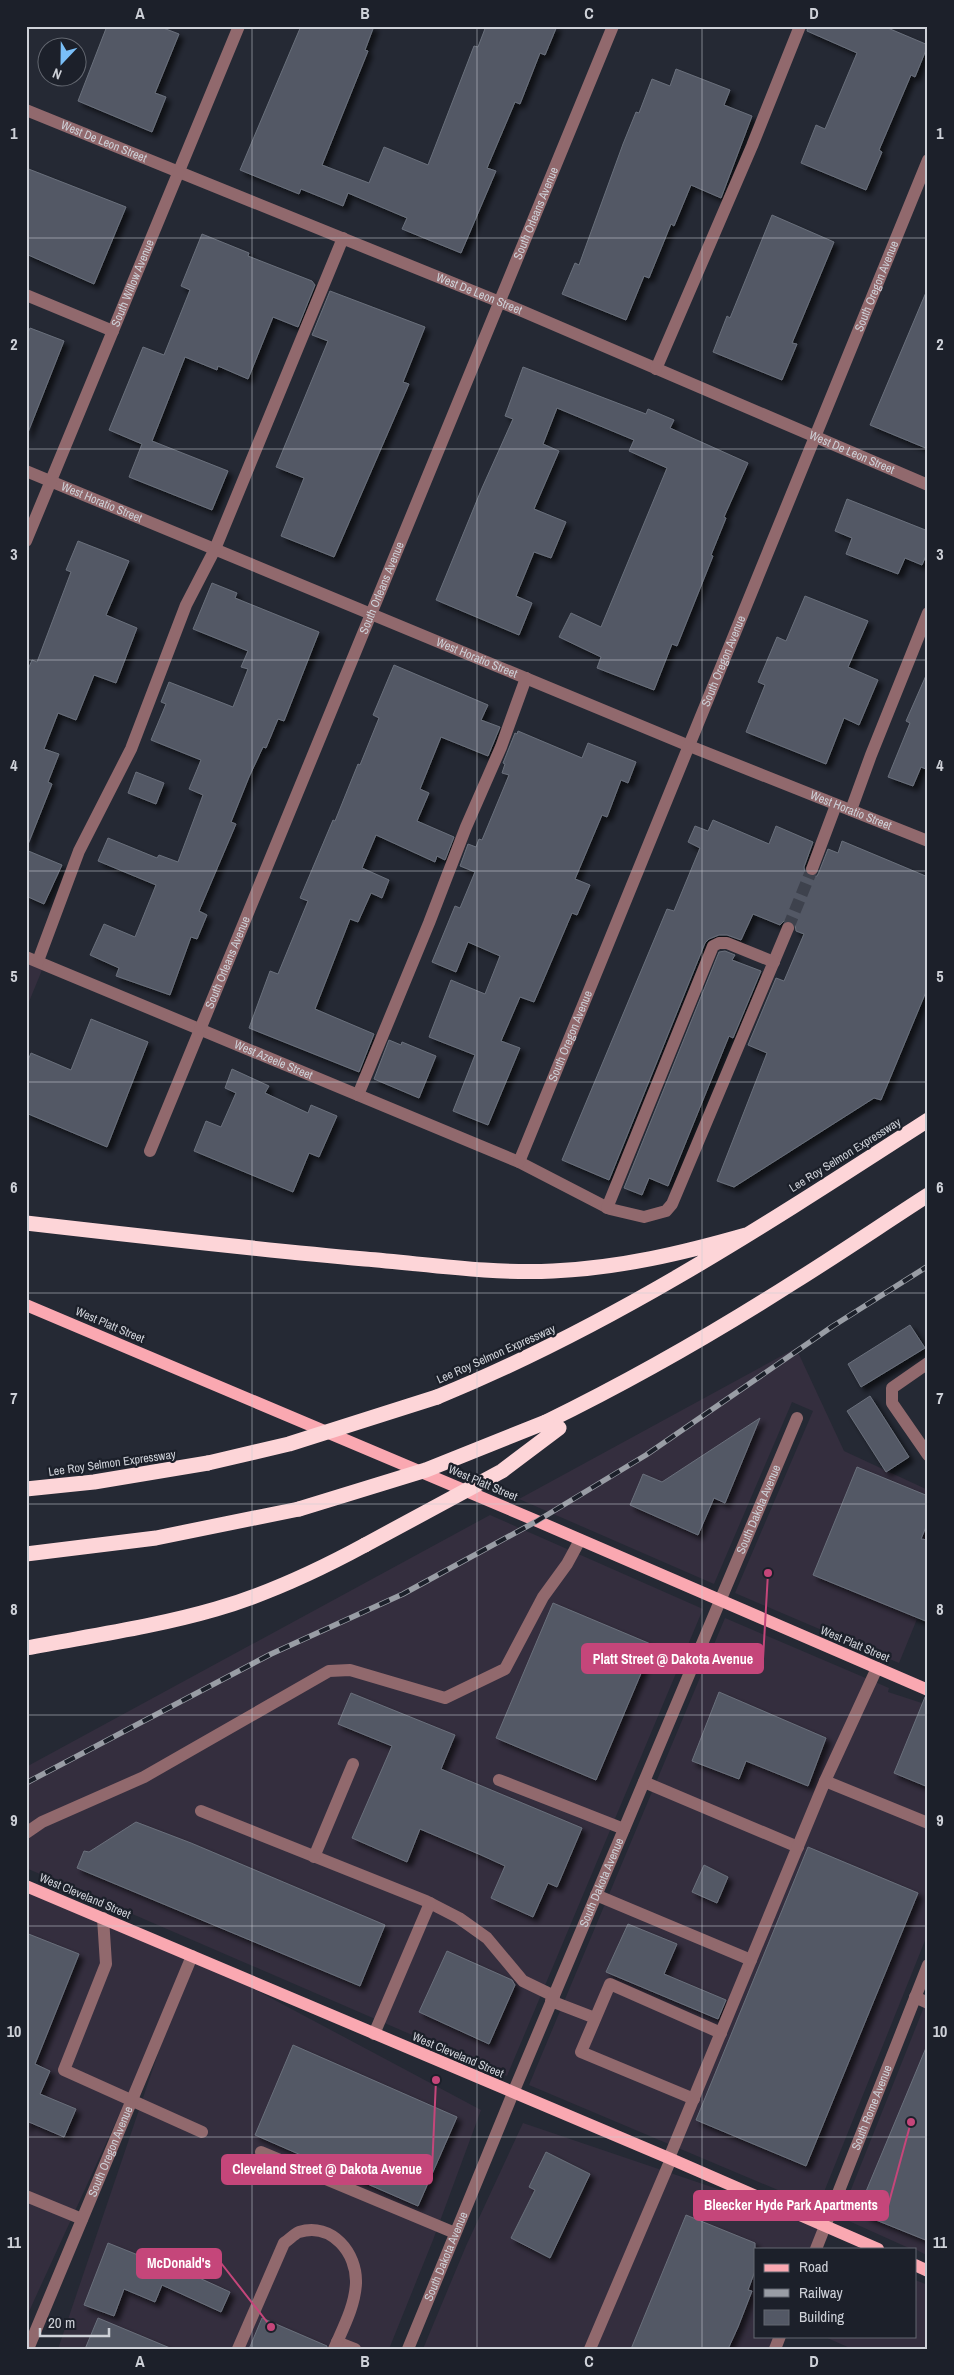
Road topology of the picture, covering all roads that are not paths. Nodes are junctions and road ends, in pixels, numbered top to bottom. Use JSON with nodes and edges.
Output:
{"nodes":[{"id":1,"x":239,"y":26,"type":"edge"},
{"id":2,"x":614,"y":26,"type":"edge"},
{"id":3,"x":800,"y":26,"type":"edge"},
{"id":4,"x":26,"y":110,"type":"edge"},
{"id":5,"x":928,"y":160,"type":"edge"},
{"id":6,"x":179,"y":172,"type":"junction"},
{"id":7,"x":343,"y":238,"type":"junction"},
{"id":8,"x":26,"y":295,"type":"edge"},
{"id":9,"x":500,"y":302,"type":"junction"},
{"id":10,"x":113,"y":331,"type":"junction"},
{"id":11,"x":656,"y":369,"type":"junction"},
{"id":12,"x":814,"y":436,"type":"junction"},
{"id":13,"x":26,"y":471,"type":"edge"},
{"id":14,"x":51,"y":482,"type":"junction"},
{"id":15,"x":928,"y":485,"type":"edge"},
{"id":16,"x":26,"y":541,"type":"edge"},
{"id":17,"x":215,"y":549,"type":"junction"},
{"id":18,"x":928,"y":613,"type":"edge"},
{"id":19,"x":371,"y":614,"type":"junction"},
{"id":20,"x":526,"y":678,"type":"junction"},
{"id":21,"x":687,"y":745,"type":"junction"},
{"id":22,"x":836,"y":805,"type":"junction"},
{"id":23,"x":851,"y":810,"type":"junction"},
{"id":24,"x":928,"y":841,"type":"edge"},
{"id":25,"x":812,"y":869,"type":"tunnel mouth"},
{"id":26,"x":788,"y":928,"type":"tunnel mouth"},
{"id":27,"x":32,"y":959,"type":"edge"},
{"id":28,"x":774,"y":962,"type":"junction"},
{"id":29,"x":199,"y":1029,"type":"junction"},
{"id":30,"x":358,"y":1095,"type":"junction"},
{"id":31,"x":928,"y":1120,"type":"edge"},
{"id":32,"x":150,"y":1151,"type":"dead end"},
{"id":33,"x":519,"y":1162,"type":"junction"},
{"id":34,"x":928,"y":1195,"type":"edge"},
{"id":35,"x":607,"y":1208,"type":"junction"},
{"id":36,"x":26,"y":1223,"type":"edge"},
{"id":37,"x":746,"y":1234,"type":"junction"},
{"id":38,"x":26,"y":1305,"type":"edge"},
{"id":39,"x":928,"y":1363,"type":"edge"},
{"id":40,"x":797,"y":1418,"type":"dead end"},
{"id":41,"x":553,"y":1424,"type":"junction"},
{"id":42,"x":928,"y":1455,"type":"edge"},
{"id":43,"x":26,"y":1489,"type":"edge"},
{"id":44,"x":580,"y":1540,"type":"junction"},
{"id":45,"x":26,"y":1554,"type":"edge"},
{"id":46,"x":719,"y":1601,"type":"junction"},
{"id":47,"x":26,"y":1648,"type":"edge"},
{"id":48,"x":877,"y":1668,"type":"junction"},
{"id":49,"x":928,"y":1690,"type":"edge"},
{"id":50,"x":353,"y":1764,"type":"dead end"},
{"id":51,"x":499,"y":1780,"type":"dead end"},
{"id":52,"x":825,"y":1781,"type":"junction"},
{"id":53,"x":644,"y":1782,"type":"junction"},
{"id":54,"x":201,"y":1811,"type":"dead end"},
{"id":55,"x":928,"y":1823,"type":"edge"},
{"id":56,"x":624,"y":1829,"type":"junction"},
{"id":57,"x":26,"y":1833,"type":"edge"},
{"id":58,"x":798,"y":1847,"type":"junction"},
{"id":59,"x":314,"y":1857,"type":"junction"},
{"id":60,"x":26,"y":1886,"type":"edge"},
{"id":61,"x":596,"y":1895,"type":"junction"},
{"id":62,"x":430,"y":1903,"type":"junction"},
{"id":63,"x":103,"y":1918,"type":"junction"},
{"id":64,"x":192,"y":1956,"type":"junction"},
{"id":65,"x":751,"y":1960,"type":"junction"},
{"id":66,"x":928,"y":1965,"type":"edge"},
{"id":67,"x":915,"y":1997,"type":"junction"},
{"id":68,"x":553,"y":1998,"type":"junction"},
{"id":69,"x":928,"y":2003,"type":"edge"},
{"id":70,"x":596,"y":2018,"type":"junction"},
{"id":71,"x":721,"y":2033,"type":"junction"},
{"id":72,"x":374,"y":2034,"type":"junction"},
{"id":73,"x":513,"y":2093,"type":"junction"},
{"id":74,"x":694,"y":2099,"type":"junction"},
{"id":75,"x":131,"y":2101,"type":"junction"},
{"id":76,"x":202,"y":2132,"type":"dead end"},
{"id":77,"x":261,"y":2152,"type":"dead end"},
{"id":78,"x":670,"y":2158,"type":"junction"},
{"id":79,"x":26,"y":2196,"type":"edge"},
{"id":80,"x":82,"y":2219,"type":"junction"},
{"id":81,"x":824,"y":2224,"type":"junction"},
{"id":82,"x":455,"y":2233,"type":"junction"},
{"id":83,"x":816,"y":2248,"type":"edge"},
{"id":84,"x":876,"y":2248,"type":"edge"},
{"id":85,"x":916,"y":2265,"type":"edge"},
{"id":86,"x":928,"y":2271,"type":"edge"},
{"id":87,"x":336,"y":2345,"type":"edge"},
{"id":88,"x":28,"y":2349,"type":"edge"},
{"id":89,"x":238,"y":2349,"type":"edge"},
{"id":90,"x":355,"y":2349,"type":"edge"},
{"id":91,"x":408,"y":2349,"type":"edge"},
{"id":92,"x":590,"y":2349,"type":"edge"}],
"edges":[{"from":1,"to":6,"type":"street","name":"South Willow Avenue"},
{"from":2,"to":9,"type":"street","name":"South Orleans Avenue"},
{"from":3,"to":11,"type":"street"},
{"from":4,"to":6,"type":"street","name":"West De Leon Street"},
{"from":5,"to":12,"type":"street","name":"South Oregon Avenue"},
{"from":6,"to":7,"type":"street","name":"West De Leon Street"},
{"from":6,"to":10,"type":"street","name":"South Willow Avenue"},
{"from":7,"to":9,"type":"street","name":"West De Leon Street"},
{"from":7,"to":17,"type":"street"},
{"from":8,"to":10,"type":"street"},
{"from":9,"to":11,"type":"street","name":"West De Leon Street"},
{"from":9,"to":19,"type":"street","name":"South Orleans Avenue"},
{"from":10,"to":14,"type":"street","name":"South Willow Avenue"},
{"from":11,"to":12,"type":"street","name":"West De Leon Street"},
{"from":12,"to":15,"type":"street","name":"West De Leon Street"},
{"from":12,"to":21,"type":"street","name":"South Oregon Avenue"},
{"from":13,"to":14,"type":"street","name":"West Horatio Street"},
{"from":14,"to":16,"type":"street","name":"South Willow Avenue"},
{"from":14,"to":17,"type":"street","name":"West Horatio Street"},
{"from":17,"to":19,"type":"street","name":"West Horatio Street"},
{"from":17,"to":27,"type":"street"},
{"from":18,"to":23,"type":"street"},
{"from":19,"to":20,"type":"street","name":"West Horatio Street"},
{"from":19,"to":29,"type":"street","name":"South Orleans Avenue"},
{"from":20,"to":21,"type":"street","name":"West Horatio Street"},
{"from":20,"to":30,"type":"street"},
{"from":21,"to":22,"type":"street","name":"West Horatio Street"},
{"from":21,"to":33,"type":"street","name":"South Oregon Avenue"},
{"from":22,"to":23,"type":"street","name":"West Horatio Street"},
{"from":22,"to":25,"type":"street"},
{"from":23,"to":24,"type":"street","name":"West Horatio Street"},
{"from":26,"to":28,"type":"street","name":"West Azeele Street"},
{"from":27,"to":29,"type":"street","name":"West Azeele Street"},
{"from":28,"to":35,"type":"street","name":"West Azeele Street"},
{"from":28,"to":35,"type":"street"},
{"from":29,"to":30,"type":"street","name":"West Azeele Street"},
{"from":29,"to":32,"type":"street","name":"South Orleans Avenue"},
{"from":30,"to":33,"type":"street","name":"West Azeele Street"},
{"from":31,"to":37,"type":"highway","name":"Lee Roy Selmon Expressway"},
{"from":33,"to":35,"type":"street","name":"West Azeele Street"},
{"from":34,"to":41,"type":"highway"},
{"from":36,"to":37,"type":"highway"},
{"from":37,"to":43,"type":"highway","name":"Lee Roy Selmon Expressway","bridge":true},
{"from":38,"to":44,"type":"main road","name":"West Platt Street"},
{"from":39,"to":42,"type":"street"},
{"from":40,"to":46,"type":"street","name":"South Dakota Avenue"},
{"from":41,"to":45,"type":"highway","bridge":true},
{"from":41,"to":47,"type":"highway","bridge":true},
{"from":44,"to":46,"type":"main road","name":"West Platt Street"},
{"from":44,"to":57,"type":"street"},
{"from":46,"to":48,"type":"main road","name":"West Platt Street"},
{"from":46,"to":53,"type":"street","name":"South Dakota Avenue"},
{"from":48,"to":49,"type":"main road","name":"West Platt Street"},
{"from":48,"to":52,"type":"street"},
{"from":50,"to":59,"type":"street"},
{"from":51,"to":56,"type":"street"},
{"from":52,"to":55,"type":"street"},
{"from":52,"to":58,"type":"street"},
{"from":53,"to":56,"type":"street","name":"South Dakota Avenue"},
{"from":53,"to":58,"type":"street"},
{"from":54,"to":59,"type":"street"},
{"from":56,"to":61,"type":"street","name":"South Dakota Avenue"},
{"from":58,"to":65,"type":"street"},
{"from":59,"to":62,"type":"street"},
{"from":60,"to":63,"type":"main road","name":"West Cleveland Street"},
{"from":61,"to":65,"type":"street"},
{"from":61,"to":68,"type":"street","name":"South Dakota Avenue"},
{"from":62,"to":68,"type":"street"},
{"from":62,"to":72,"type":"street"},
{"from":63,"to":64,"type":"main road","name":"West Cleveland Street"},
{"from":63,"to":75,"type":"street"},
{"from":64,"to":72,"type":"main road","name":"West Cleveland Street"},
{"from":64,"to":75,"type":"street","name":"South Oregon Avenue"},
{"from":65,"to":71,"type":"street"},
{"from":66,"to":67,"type":"street","name":"South Rome Avenue"},
{"from":67,"to":69,"type":"street"},
{"from":67,"to":81,"type":"street","name":"South Rome Avenue"},
{"from":68,"to":70,"type":"street"},
{"from":68,"to":73,"type":"street","name":"South Dakota Avenue"},
{"from":70,"to":71,"type":"street"},
{"from":70,"to":74,"type":"street"},
{"from":71,"to":74,"type":"street"},
{"from":72,"to":73,"type":"main road","name":"West Cleveland Street"},
{"from":73,"to":78,"type":"main road","name":"West Cleveland Street"},
{"from":73,"to":82,"type":"street","name":"South Dakota Avenue"},
{"from":74,"to":78,"type":"street"},
{"from":75,"to":76,"type":"street"},
{"from":75,"to":80,"type":"street","name":"South Oregon Avenue"},
{"from":77,"to":82,"type":"street"},
{"from":78,"to":81,"type":"main road","name":"West Cleveland Street"},
{"from":78,"to":92,"type":"street"},
{"from":79,"to":80,"type":"street"},
{"from":80,"to":88,"type":"street","name":"South Oregon Avenue"},
{"from":81,"to":83,"type":"street","name":"South Rome Avenue"},
{"from":81,"to":84,"type":"main road","name":"West Cleveland Street"},
{"from":82,"to":91,"type":"street","name":"South Dakota Avenue"},
{"from":85,"to":86,"type":"main road"},
{"from":87,"to":89,"type":"street"},
{"from":87,"to":90,"type":"street"}]}
